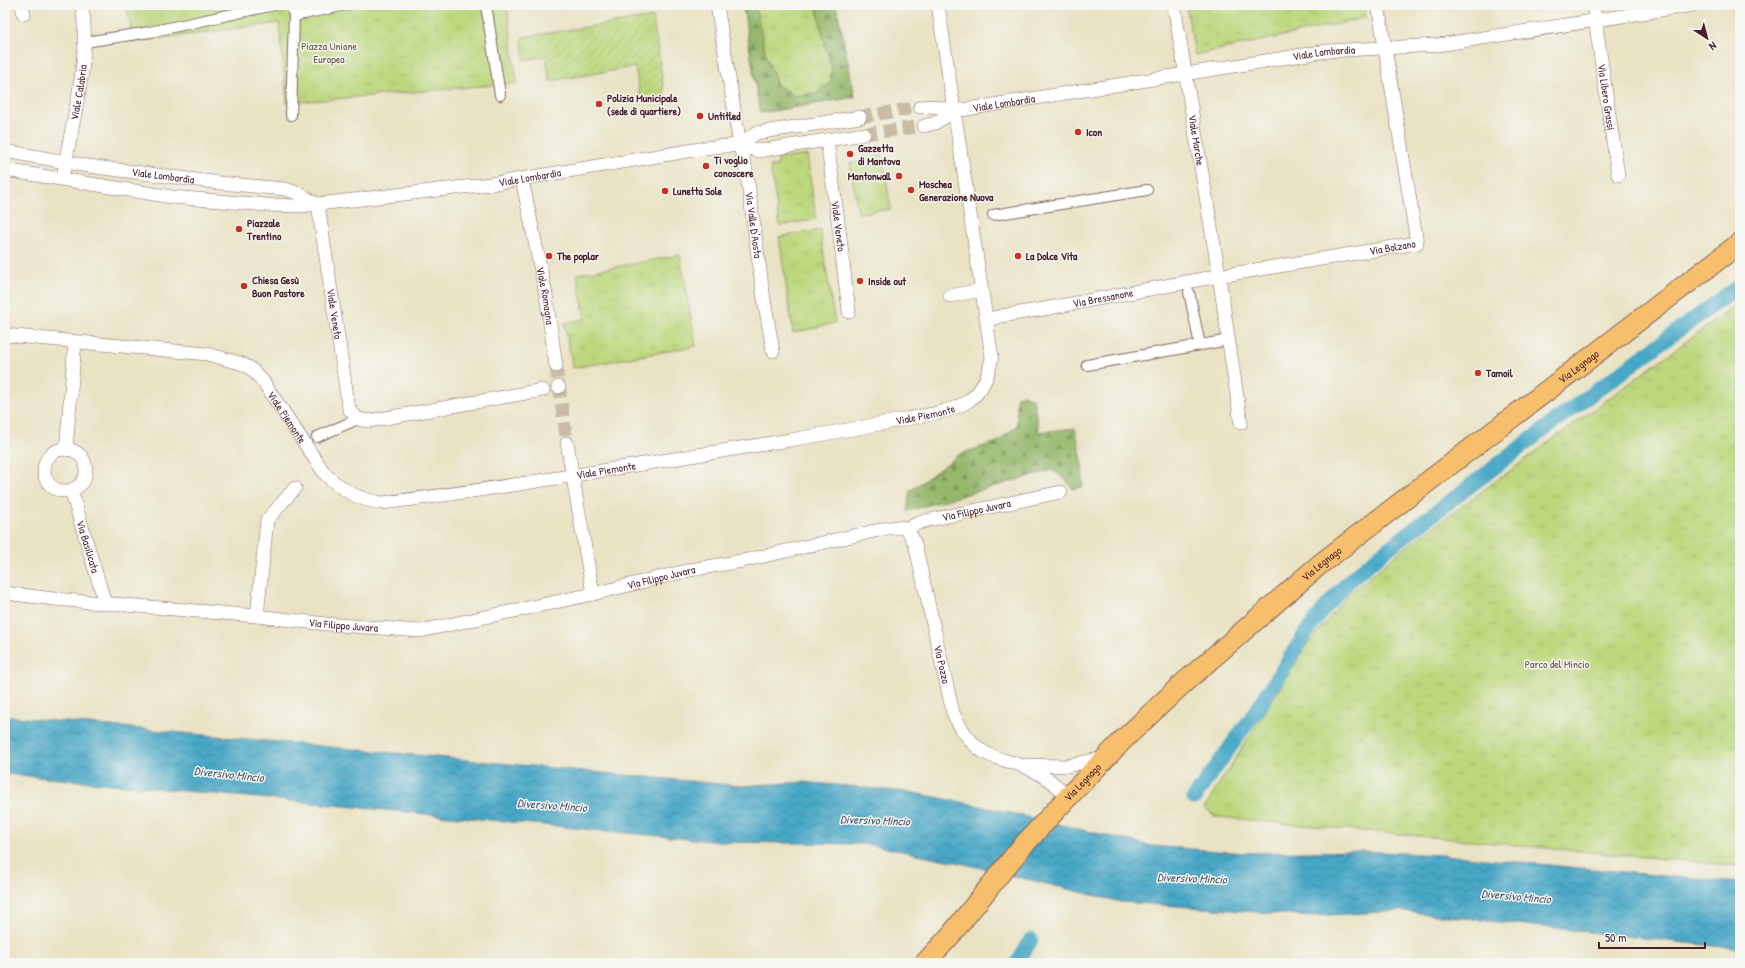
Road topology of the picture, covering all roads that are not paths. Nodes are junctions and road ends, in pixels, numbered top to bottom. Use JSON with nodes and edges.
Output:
{"nodes":[{"id":1,"x":82,"y":5,"type":"edge"},
{"id":2,"x":274,"y":5,"type":"edge"},
{"id":3,"x":291,"y":5,"type":"edge"},
{"id":4,"x":346,"y":5,"type":"edge"},
{"id":5,"x":486,"y":5,"type":"edge"},
{"id":6,"x":717,"y":5,"type":"edge"},
{"id":7,"x":938,"y":5,"type":"edge"},
{"id":8,"x":1174,"y":5,"type":"edge"},
{"id":9,"x":1378,"y":5,"type":"edge"},
{"id":10,"x":1593,"y":5,"type":"edge"},
{"id":11,"x":1693,"y":5,"type":"edge"},
{"id":12,"x":294,"y":16,"type":"junction"},
{"id":13,"x":1595,"y":20,"type":"junction"},
{"id":14,"x":85,"y":42,"type":"junction"},
{"id":15,"x":1386,"y":46,"type":"junction"},
{"id":16,"x":1185,"y":73,"type":"junction"},
{"id":17,"x":500,"y":95,"type":"dead end"},
{"id":18,"x":920,"y":107,"type":"tunnel mouth"},
{"id":19,"x":955,"y":110,"type":"junction"},
{"id":20,"x":291,"y":115,"type":"dead end"},
{"id":21,"x":860,"y":117,"type":"tunnel mouth"},
{"id":22,"x":924,"y":126,"type":"tunnel mouth"},
{"id":23,"x":864,"y":134,"type":"tunnel mouth"},
{"id":24,"x":827,"y":141,"type":"junction"},
{"id":25,"x":740,"y":145,"type":"junction"},
{"id":26,"x":5,"y":152,"type":"edge"},
{"id":27,"x":65,"y":162,"type":"junction"},
{"id":28,"x":5,"y":170,"type":"edge"},
{"id":29,"x":1618,"y":175,"type":"dead end"},
{"id":30,"x":522,"y":179,"type":"junction"},
{"id":31,"x":63,"y":180,"type":"junction"},
{"id":32,"x":1147,"y":190,"type":"dead end"},
{"id":33,"x":318,"y":205,"type":"junction"},
{"id":34,"x":993,"y":215,"type":"dead end"},
{"id":35,"x":1740,"y":243,"type":"edge"},
{"id":36,"x":1219,"y":276,"type":"junction"},
{"id":37,"x":981,"y":290,"type":"junction"},
{"id":38,"x":1189,"y":292,"type":"dead end"},
{"id":39,"x":950,"y":296,"type":"dead end"},
{"id":40,"x":849,"y":312,"type":"dead end"},
{"id":41,"x":987,"y":320,"type":"junction"},
{"id":42,"x":5,"y":335,"type":"edge"},
{"id":43,"x":1228,"y":340,"type":"junction"},
{"id":44,"x":75,"y":342,"type":"junction"},
{"id":45,"x":1200,"y":345,"type":"junction"},
{"id":46,"x":773,"y":351,"type":"dead end"},
{"id":47,"x":1087,"y":365,"type":"dead end"},
{"id":48,"x":556,"y":366,"type":"tunnel mouth"},
{"id":49,"x":543,"y":390,"type":"dead end"},
{"id":50,"x":358,"y":420,"type":"junction"},
{"id":51,"x":1241,"y":423,"type":"dead end"},
{"id":52,"x":317,"y":437,"type":"dead end"},
{"id":53,"x":567,"y":443,"type":"tunnel mouth"},
{"id":54,"x":66,"y":450,"type":"junction"},
{"id":55,"x":572,"y":475,"type":"junction"},
{"id":56,"x":295,"y":488,"type":"dead end"},
{"id":57,"x":72,"y":490,"type":"junction"},
{"id":58,"x":1061,"y":492,"type":"dead end"},
{"id":59,"x":908,"y":530,"type":"junction"},
{"id":60,"x":5,"y":593,"type":"edge"},
{"id":61,"x":593,"y":594,"type":"junction"},
{"id":62,"x":105,"y":603,"type":"junction"},
{"id":63,"x":257,"y":616,"type":"junction"},
{"id":64,"x":1107,"y":756,"type":"junction"},
{"id":65,"x":1020,"y":765,"type":"junction"},
{"id":66,"x":1062,"y":804,"type":"junction"},
{"id":67,"x":950,"y":936,"type":"junction"},
{"id":68,"x":925,"y":963,"type":"edge"},
{"id":69,"x":939,"y":963,"type":"edge"}],
"edges":[{"from":1,"to":14,"type":"street","name":"Viale Calabria"},
{"from":2,"to":14,"type":"street"},
{"from":3,"to":12,"type":"street"},
{"from":4,"to":12,"type":"street"},
{"from":5,"to":17,"type":"street"},
{"from":6,"to":25,"type":"street","name":"Via Valle D'Aosta"},
{"from":7,"to":19,"type":"street","name":"Viale Piemonte"},
{"from":8,"to":16,"type":"street","name":"Viale Marche"},
{"from":9,"to":15,"type":"street"},
{"from":10,"to":13,"type":"street","name":"Via Libero Grassi"},
{"from":11,"to":13,"type":"street","name":"Viale Lombardia"},
{"from":12,"to":20,"type":"street"},
{"from":13,"to":15,"type":"street","name":"Viale Lombardia"},
{"from":13,"to":29,"type":"street","name":"Via Libero Grassi"},
{"from":14,"to":27,"type":"street","name":"Viale Calabria"},
{"from":15,"to":16,"type":"street","name":"Viale Lombardia"},
{"from":15,"to":36,"type":"street","name":"Via Bolzano"},
{"from":16,"to":19,"type":"street","name":"Viale Lombardia"},
{"from":16,"to":36,"type":"street","name":"Viale Marche"},
{"from":18,"to":19,"type":"street","name":"Viale Lombardia"},
{"from":19,"to":22,"type":"street","name":"Viale Lombardia"},
{"from":19,"to":37,"type":"street","name":"Viale Piemonte"},
{"from":21,"to":25,"type":"street"},
{"from":23,"to":24,"type":"street","name":"Viale Lombardia"},
{"from":24,"to":25,"type":"street","name":"Viale Lombardia"},
{"from":24,"to":40,"type":"street","name":"Viale Veneto"},
{"from":25,"to":30,"type":"street","name":"Viale Lombardia"},
{"from":25,"to":46,"type":"street","name":"Via Valle D'Aosta"},
{"from":26,"to":27,"type":"street","name":"Viale Lombardia"},
{"from":27,"to":31,"type":"street","name":"Viale Calabria"},
{"from":27,"to":33,"type":"street","name":"Viale Lombardia"},
{"from":28,"to":31,"type":"street","name":"Viale Lombardia"},
{"from":30,"to":33,"type":"street","name":"Viale Lombardia"},
{"from":30,"to":48,"type":"street","name":"Viale Romagna"},
{"from":31,"to":33,"type":"street","name":"Viale Lombardia"},
{"from":32,"to":34,"type":"street"},
{"from":33,"to":50,"type":"street","name":"Viale Veneto"},
{"from":35,"to":64,"type":"main road","name":"Via Legnago"},
{"from":36,"to":41,"type":"street","name":"Via Bressanone"},
{"from":36,"to":43,"type":"street","name":"Viale Marche"},
{"from":37,"to":39,"type":"street"},
{"from":37,"to":41,"type":"street","name":"Viale Piemonte"},
{"from":38,"to":45,"type":"street"},
{"from":41,"to":55,"type":"street","name":"Viale Piemonte"},
{"from":42,"to":44,"type":"street","name":"Viale Piemonte"},
{"from":43,"to":45,"type":"street"},
{"from":43,"to":51,"type":"street","name":"Viale Marche"},
{"from":44,"to":54,"type":"street"},
{"from":44,"to":55,"type":"street","name":"Viale Piemonte"},
{"from":45,"to":47,"type":"street"},
{"from":49,"to":50,"type":"street"},
{"from":50,"to":52,"type":"street"},
{"from":53,"to":55,"type":"street"},
{"from":54,"to":57,"type":"street"},
{"from":54,"to":57,"type":"street"},
{"from":55,"to":61,"type":"street"},
{"from":56,"to":63,"type":"street"},
{"from":57,"to":62,"type":"street","name":"Via Basilicata"},
{"from":58,"to":59,"type":"street","name":"Via Filippo Juvara"},
{"from":59,"to":61,"type":"street","name":"Via Filippo Juvara"},
{"from":59,"to":65,"type":"street","name":"Via Pozzo"},
{"from":60,"to":62,"type":"street","name":"Via Filippo Juvara"},
{"from":61,"to":63,"type":"street","name":"Via Filippo Juvara"},
{"from":62,"to":63,"type":"street","name":"Via Filippo Juvara"},
{"from":64,"to":65,"type":"street","name":"Via Pozzo"},
{"from":64,"to":66,"type":"main road","name":"Via Legnago"},
{"from":65,"to":66,"type":"street","name":"Via Pozzo"},
{"from":66,"to":67,"type":"main road","name":"Via Legnago"},
{"from":67,"to":68,"type":"main road","name":"Via Legnago"},
{"from":67,"to":69,"type":"main road","name":"Via Legnago"}]}
